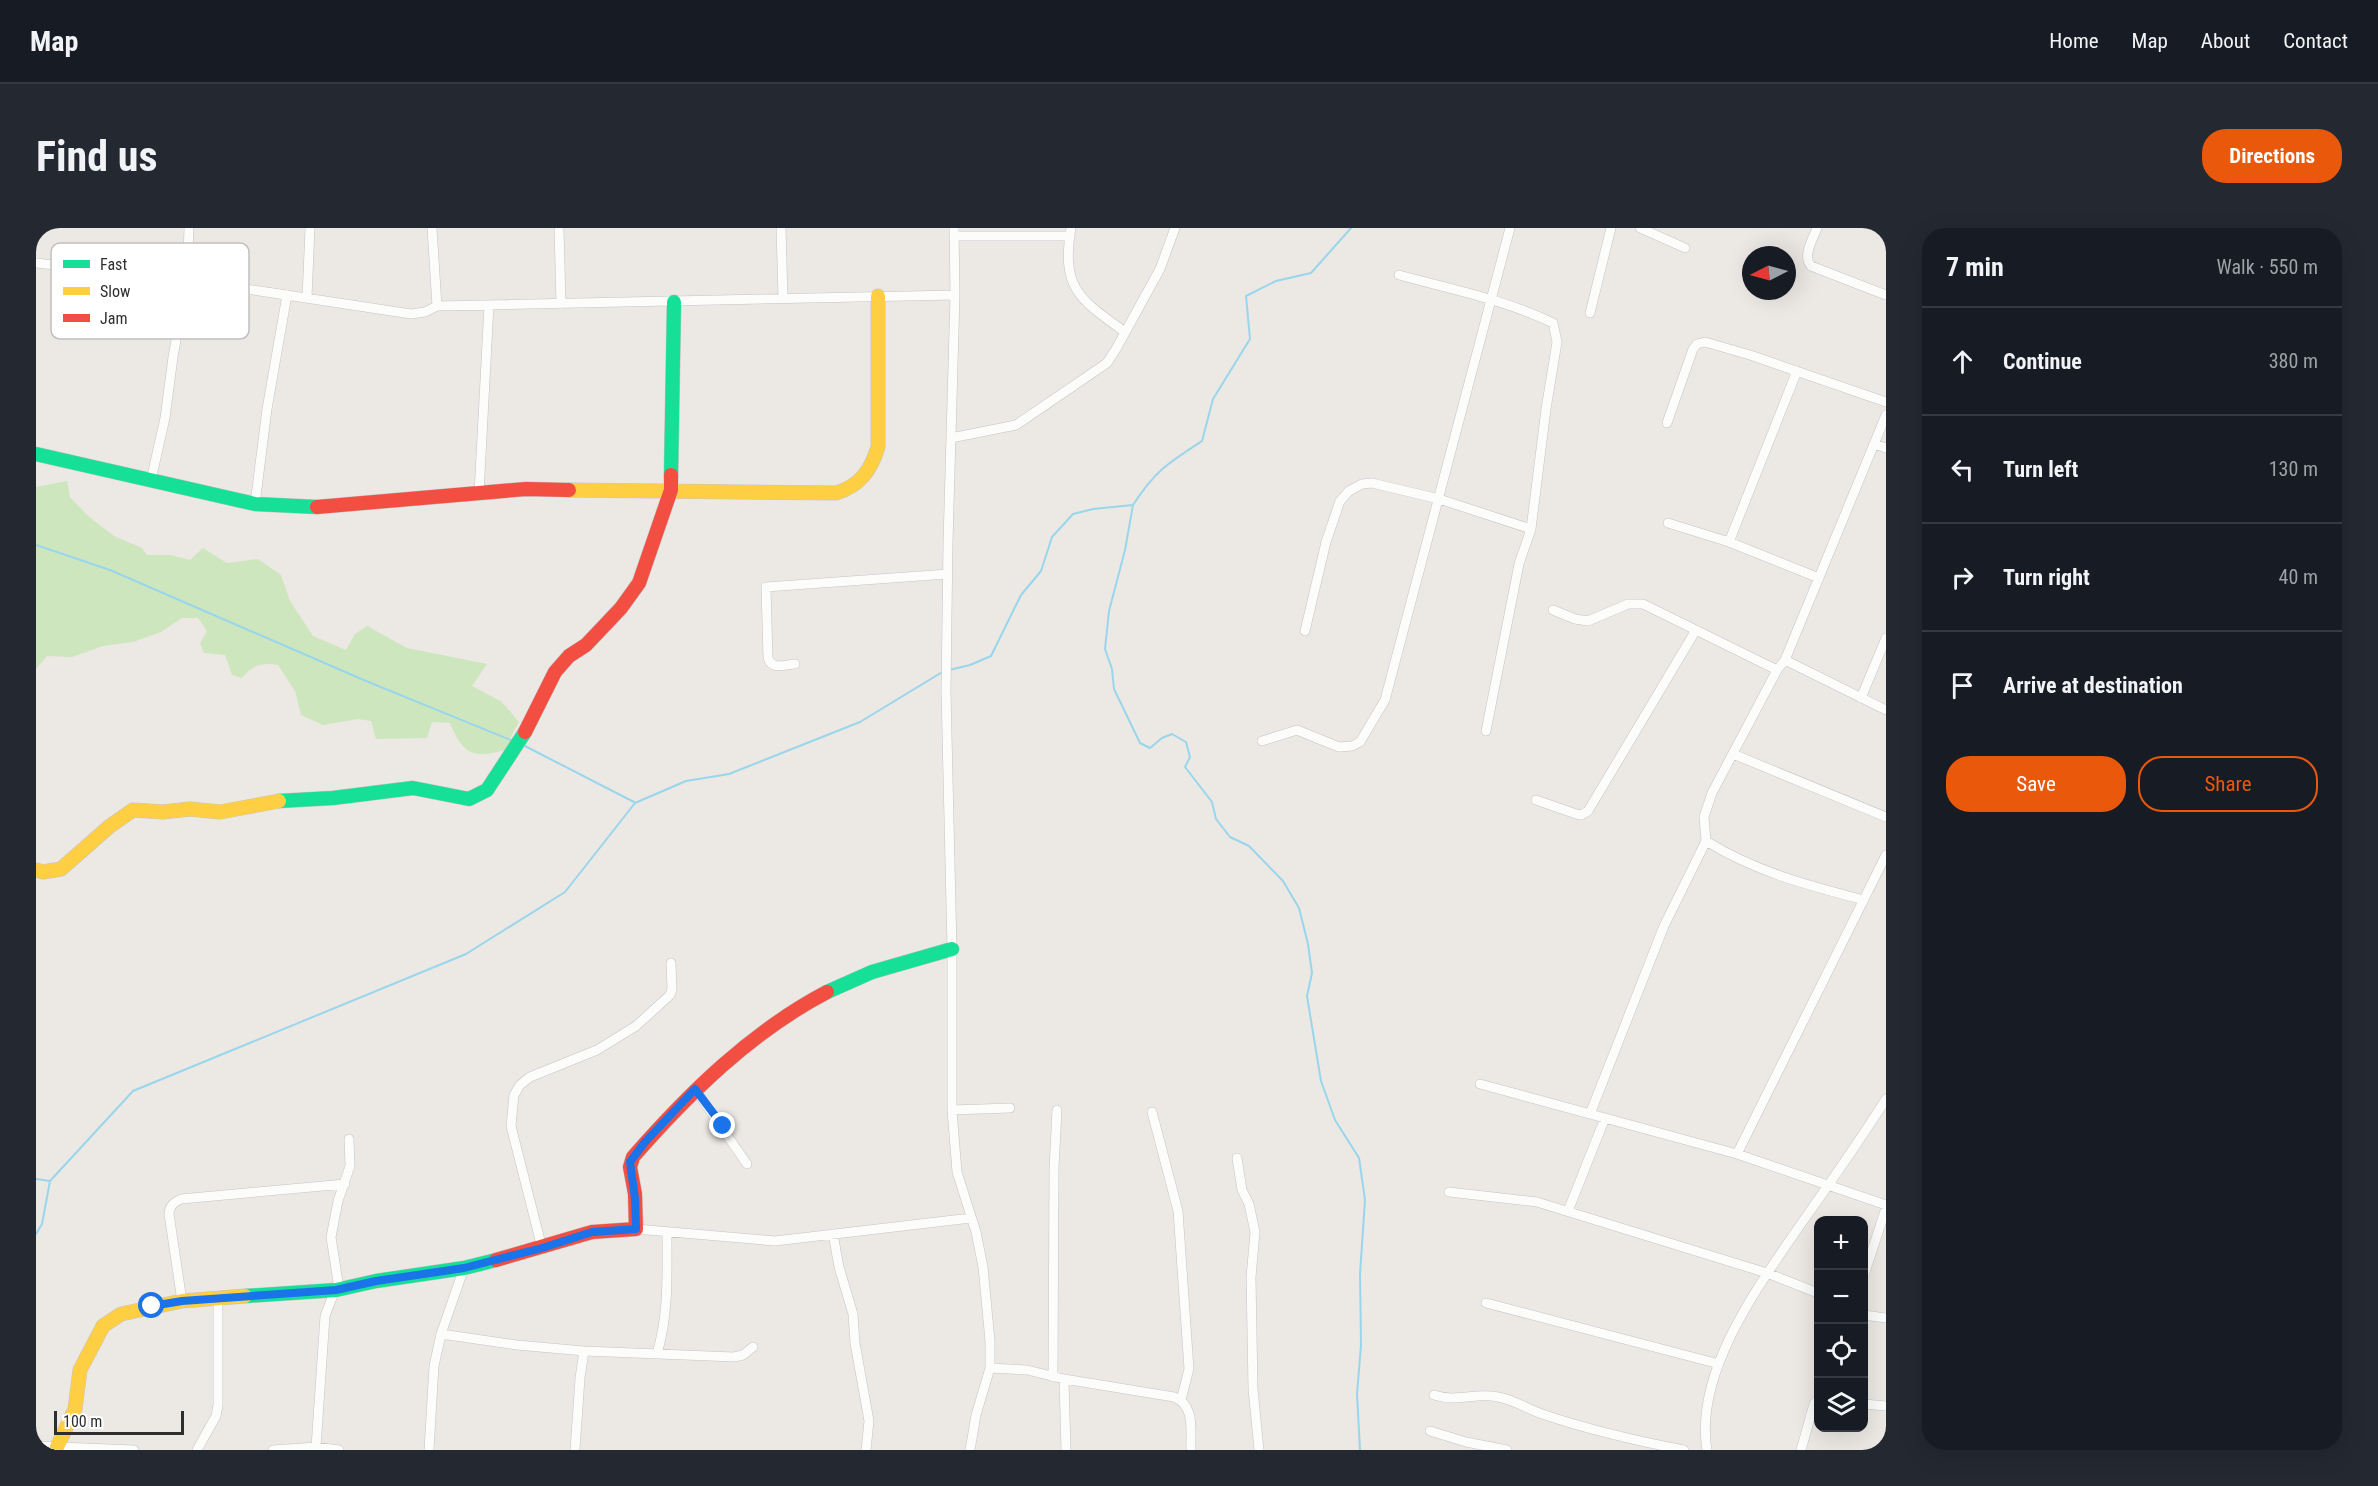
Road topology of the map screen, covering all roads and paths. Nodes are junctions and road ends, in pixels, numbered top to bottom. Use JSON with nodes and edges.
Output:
{"nodes":[{"id":1,"x":189,"y":228,"type":"edge"},
{"id":2,"x":310,"y":228,"type":"edge"},
{"id":3,"x":432,"y":228,"type":"edge"},
{"id":4,"x":559,"y":228,"type":"edge"},
{"id":5,"x":781,"y":228,"type":"edge"},
{"id":6,"x":1175,"y":228,"type":"edge"},
{"id":7,"x":1510,"y":228,"type":"edge"},
{"id":8,"x":1611,"y":228,"type":"edge"},
{"id":9,"x":1640,"y":228,"type":"edge"},
{"id":10,"x":1817,"y":228,"type":"edge"},
{"id":11,"x":954,"y":232,"type":"edge"},
{"id":12,"x":1071,"y":232,"type":"edge"},
{"id":13,"x":188,"y":243,"type":"edge"},
{"id":14,"x":1686,"y":248,"type":"dead end"},
{"id":15,"x":36,"y":263,"type":"edge"},
{"id":16,"x":51,"y":265,"type":"edge"},
{"id":17,"x":1399,"y":275,"type":"dead end"},
{"id":18,"x":249,"y":289,"type":"edge"},
{"id":19,"x":287,"y":295,"type":"junction"},
{"id":20,"x":955,"y":295,"type":"junction"},
{"id":21,"x":1886,"y":295,"type":"edge"},
{"id":22,"x":878,"y":296,"type":"junction"},
{"id":23,"x":783,"y":297,"type":"junction"},
{"id":24,"x":307,"y":298,"type":"junction"},
{"id":25,"x":1491,"y":301,"type":"junction"},
{"id":26,"x":674,"y":302,"type":"junction"},
{"id":27,"x":489,"y":304,"type":"junction"},
{"id":28,"x":561,"y":304,"type":"junction"},
{"id":29,"x":437,"y":306,"type":"junction"},
{"id":30,"x":1590,"y":313,"type":"dead end"},
{"id":31,"x":1125,"y":332,"type":"junction"},
{"id":32,"x":176,"y":339,"type":"edge"},
{"id":33,"x":1797,"y":371,"type":"junction"},
{"id":34,"x":1886,"y":402,"type":"edge"},
{"id":35,"x":1886,"y":415,"type":"edge"},
{"id":36,"x":1667,"y":423,"type":"dead end"},
{"id":37,"x":951,"y":438,"type":"junction"},
{"id":38,"x":1874,"y":444,"type":"junction"},
{"id":39,"x":1886,"y":448,"type":"edge"},
{"id":40,"x":36,"y":454,"type":"edge"},
{"id":41,"x":151,"y":480,"type":"junction"},
{"id":42,"x":671,"y":490,"type":"junction"},
{"id":43,"x":479,"y":493,"type":"junction"},
{"id":44,"x":1439,"y":498,"type":"junction"},
{"id":45,"x":255,"y":504,"type":"junction"},
{"id":46,"x":1668,"y":523,"type":"dead end"},
{"id":47,"x":1531,"y":529,"type":"junction"},
{"id":48,"x":1729,"y":542,"type":"junction"},
{"id":49,"x":948,"y":574,"type":"junction"},
{"id":50,"x":1819,"y":578,"type":"junction"},
{"id":51,"x":1553,"y":610,"type":"dead end"},
{"id":52,"x":1696,"y":630,"type":"junction"},
{"id":53,"x":1305,"y":631,"type":"dead end"},
{"id":54,"x":1886,"y":638,"type":"edge"},
{"id":55,"x":1785,"y":660,"type":"junction"},
{"id":56,"x":795,"y":664,"type":"dead end"},
{"id":57,"x":1777,"y":670,"type":"junction"},
{"id":58,"x":1862,"y":698,"type":"junction"},
{"id":59,"x":1886,"y":710,"type":"edge"},
{"id":60,"x":1486,"y":731,"type":"dead end"},
{"id":61,"x":1262,"y":741,"type":"dead end"},
{"id":62,"x":1733,"y":754,"type":"junction"},
{"id":63,"x":1536,"y":800,"type":"dead end"},
{"id":64,"x":1886,"y":817,"type":"edge"},
{"id":65,"x":1706,"y":841,"type":"junction"},
{"id":66,"x":1886,"y":855,"type":"edge"},
{"id":67,"x":36,"y":870,"type":"edge"},
{"id":68,"x":1864,"y":900,"type":"junction"},
{"id":69,"x":952,"y":949,"type":"junction"},
{"id":70,"x":671,"y":963,"type":"dead end"},
{"id":71,"x":1480,"y":1084,"type":"dead end"},
{"id":72,"x":695,"y":1089,"type":"junction"},
{"id":73,"x":1886,"y":1099,"type":"edge"},
{"id":74,"x":1010,"y":1108,"type":"dead end"},
{"id":75,"x":952,"y":1110,"type":"junction"},
{"id":76,"x":1057,"y":1110,"type":"dead end"},
{"id":77,"x":1152,"y":1112,"type":"dead end"},
{"id":78,"x":1590,"y":1114,"type":"junction"},
{"id":79,"x":1605,"y":1118,"type":"junction"},
{"id":80,"x":349,"y":1139,"type":"dead end"},
{"id":81,"x":1737,"y":1154,"type":"junction"},
{"id":82,"x":1237,"y":1158,"type":"dead end"},
{"id":83,"x":747,"y":1164,"type":"dead end"},
{"id":84,"x":345,"y":1184,"type":"junction"},
{"id":85,"x":1828,"y":1185,"type":"junction"},
{"id":86,"x":1449,"y":1192,"type":"dead end"},
{"id":87,"x":1886,"y":1206,"type":"edge"},
{"id":88,"x":1568,"y":1211,"type":"junction"},
{"id":89,"x":971,"y":1218,"type":"junction"},
{"id":90,"x":636,"y":1229,"type":"junction"},
{"id":91,"x":667,"y":1233,"type":"junction"},
{"id":92,"x":833,"y":1234,"type":"junction"},
{"id":93,"x":542,"y":1248,"type":"junction"},
{"id":94,"x":464,"y":1268,"type":"junction"},
{"id":95,"x":1865,"y":1270,"type":"edge"},
{"id":96,"x":1767,"y":1274,"type":"junction"},
{"id":97,"x":336,"y":1290,"type":"junction"},
{"id":98,"x":1814,"y":1292,"type":"edge"},
{"id":99,"x":218,"y":1299,"type":"junction"},
{"id":100,"x":182,"y":1301,"type":"junction"},
{"id":101,"x":1486,"y":1303,"type":"dead end"},
{"id":102,"x":1868,"y":1316,"type":"edge"},
{"id":103,"x":1886,"y":1318,"type":"edge"},
{"id":104,"x":441,"y":1334,"type":"junction"},
{"id":105,"x":753,"y":1347,"type":"dead end"},
{"id":106,"x":584,"y":1351,"type":"junction"},
{"id":107,"x":657,"y":1354,"type":"junction"},
{"id":108,"x":1719,"y":1364,"type":"junction"},
{"id":109,"x":990,"y":1368,"type":"junction"},
{"id":110,"x":1053,"y":1377,"type":"junction"},
{"id":111,"x":1064,"y":1379,"type":"junction"},
{"id":112,"x":1434,"y":1395,"type":"dead end"},
{"id":113,"x":1181,"y":1400,"type":"junction"},
{"id":114,"x":1814,"y":1404,"type":"edge"},
{"id":115,"x":1868,"y":1404,"type":"edge"},
{"id":116,"x":1886,"y":1406,"type":"edge"},
{"id":117,"x":1430,"y":1431,"type":"dead end"},
{"id":118,"x":36,"y":1446,"type":"edge"},
{"id":119,"x":1644,"y":1446,"type":"edge"},
{"id":120,"x":57,"y":1447,"type":"junction"},
{"id":121,"x":316,"y":1447,"type":"junction"},
{"id":122,"x":134,"y":1450,"type":"edge"},
{"id":123,"x":196,"y":1450,"type":"edge"},
{"id":124,"x":273,"y":1450,"type":"edge"},
{"id":125,"x":339,"y":1450,"type":"edge"},
{"id":126,"x":429,"y":1450,"type":"edge"},
{"id":127,"x":575,"y":1450,"type":"edge"},
{"id":128,"x":866,"y":1450,"type":"edge"},
{"id":129,"x":970,"y":1450,"type":"edge"},
{"id":130,"x":1066,"y":1450,"type":"edge"},
{"id":131,"x":1191,"y":1450,"type":"edge"},
{"id":132,"x":1259,"y":1450,"type":"edge"},
{"id":133,"x":1507,"y":1450,"type":"edge"},
{"id":134,"x":1684,"y":1450,"type":"edge"},
{"id":135,"x":1707,"y":1450,"type":"edge"},
{"id":136,"x":1800,"y":1450,"type":"edge"}],
"edges":[{"from":1,"to":13,"type":"street"},
{"from":2,"to":24,"type":"street"},
{"from":3,"to":29,"type":"street"},
{"from":4,"to":28,"type":"street"},
{"from":5,"to":23,"type":"street"},
{"from":6,"to":31,"type":"street"},
{"from":7,"to":25,"type":"street"},
{"from":8,"to":30,"type":"street"},
{"from":9,"to":14,"type":"street"},
{"from":10,"to":21,"type":"street"},
{"from":11,"to":12,"type":"street"},
{"from":11,"to":20,"type":"street"},
{"from":12,"to":31,"type":"street"},
{"from":15,"to":16,"type":"street"},
{"from":17,"to":25,"type":"street"},
{"from":18,"to":19,"type":"street"},
{"from":19,"to":24,"type":"street"},
{"from":19,"to":45,"type":"street"},
{"from":20,"to":22,"type":"street"},
{"from":20,"to":37,"type":"street"},
{"from":22,"to":23,"type":"street"},
{"from":22,"to":42,"type":"street"},
{"from":23,"to":26,"type":"street"},
{"from":24,"to":29,"type":"street"},
{"from":25,"to":44,"type":"street"},
{"from":25,"to":47,"type":"street"},
{"from":26,"to":28,"type":"street"},
{"from":26,"to":42,"type":"street"},
{"from":27,"to":28,"type":"street"},
{"from":27,"to":29,"type":"street"},
{"from":27,"to":43,"type":"street"},
{"from":31,"to":37,"type":"street"},
{"from":32,"to":41,"type":"street"},
{"from":33,"to":34,"type":"street"},
{"from":33,"to":36,"type":"street"},
{"from":33,"to":48,"type":"street"},
{"from":35,"to":38,"type":"street"},
{"from":37,"to":49,"type":"street"},
{"from":38,"to":39,"type":"street"},
{"from":38,"to":50,"type":"street"},
{"from":40,"to":41,"type":"street"},
{"from":41,"to":45,"type":"street"},
{"from":42,"to":43,"type":"street"},
{"from":42,"to":67,"type":"street"},
{"from":43,"to":45,"type":"street"},
{"from":44,"to":47,"type":"street"},
{"from":44,"to":53,"type":"street"},
{"from":44,"to":61,"type":"street"},
{"from":46,"to":48,"type":"street"},
{"from":47,"to":60,"type":"street"},
{"from":48,"to":50,"type":"street"},
{"from":49,"to":56,"type":"street"},
{"from":49,"to":69,"type":"street"},
{"from":50,"to":55,"type":"street"},
{"from":51,"to":52,"type":"street"},
{"from":52,"to":57,"type":"street"},
{"from":52,"to":63,"type":"street"},
{"from":54,"to":58,"type":"street"},
{"from":55,"to":57,"type":"street"},
{"from":55,"to":58,"type":"street"},
{"from":57,"to":62,"type":"street"},
{"from":58,"to":59,"type":"street"},
{"from":62,"to":64,"type":"street"},
{"from":62,"to":65,"type":"street"},
{"from":65,"to":68,"type":"street"},
{"from":65,"to":78,"type":"street"},
{"from":66,"to":68,"type":"street"},
{"from":68,"to":81,"type":"street"},
{"from":69,"to":72,"type":"street"},
{"from":69,"to":75,"type":"street"},
{"from":70,"to":93,"type":"street"},
{"from":71,"to":78,"type":"street"},
{"from":72,"to":83,"type":"street"},
{"from":72,"to":90,"type":"street"},
{"from":73,"to":85,"type":"street"},
{"from":74,"to":75,"type":"street"},
{"from":75,"to":89,"type":"street"},
{"from":76,"to":110,"type":"street"},
{"from":77,"to":113,"type":"street"},
{"from":78,"to":79,"type":"street"},
{"from":79,"to":81,"type":"street"},
{"from":79,"to":88,"type":"street"},
{"from":80,"to":84,"type":"street"},
{"from":81,"to":85,"type":"street"},
{"from":82,"to":132,"type":"street"},
{"from":84,"to":97,"type":"street"},
{"from":84,"to":100,"type":"street"},
{"from":85,"to":87,"type":"street"},
{"from":85,"to":96,"type":"street"},
{"from":86,"to":88,"type":"street"},
{"from":87,"to":95,"type":"street"},
{"from":88,"to":96,"type":"street"},
{"from":89,"to":92,"type":"street"},
{"from":89,"to":109,"type":"street"},
{"from":90,"to":91,"type":"street"},
{"from":90,"to":93,"type":"street"},
{"from":91,"to":92,"type":"street"},
{"from":91,"to":107,"type":"street"},
{"from":92,"to":128,"type":"street"},
{"from":93,"to":94,"type":"street"},
{"from":94,"to":97,"type":"street"},
{"from":94,"to":104,"type":"street"},
{"from":96,"to":98,"type":"street"},
{"from":96,"to":108,"type":"street"},
{"from":97,"to":99,"type":"street"},
{"from":97,"to":121,"type":"street"},
{"from":99,"to":100,"type":"street"},
{"from":99,"to":123,"type":"street"},
{"from":100,"to":120,"type":"street"},
{"from":101,"to":108,"type":"street"},
{"from":102,"to":103,"type":"street"},
{"from":104,"to":106,"type":"street"},
{"from":104,"to":126,"type":"street"},
{"from":105,"to":107,"type":"street"},
{"from":106,"to":107,"type":"street"},
{"from":106,"to":127,"type":"street"},
{"from":108,"to":135,"type":"street"},
{"from":109,"to":110,"type":"street"},
{"from":109,"to":129,"type":"street"},
{"from":110,"to":111,"type":"street"},
{"from":111,"to":113,"type":"street"},
{"from":111,"to":130,"type":"street"},
{"from":112,"to":119,"type":"street"},
{"from":113,"to":131,"type":"street"},
{"from":114,"to":136,"type":"street"},
{"from":115,"to":116,"type":"street"},
{"from":117,"to":133,"type":"street"},
{"from":118,"to":120,"type":"street"},
{"from":119,"to":134,"type":"street"},
{"from":120,"to":122,"type":"street"},
{"from":121,"to":124,"type":"street"},
{"from":121,"to":125,"type":"street"}]}
